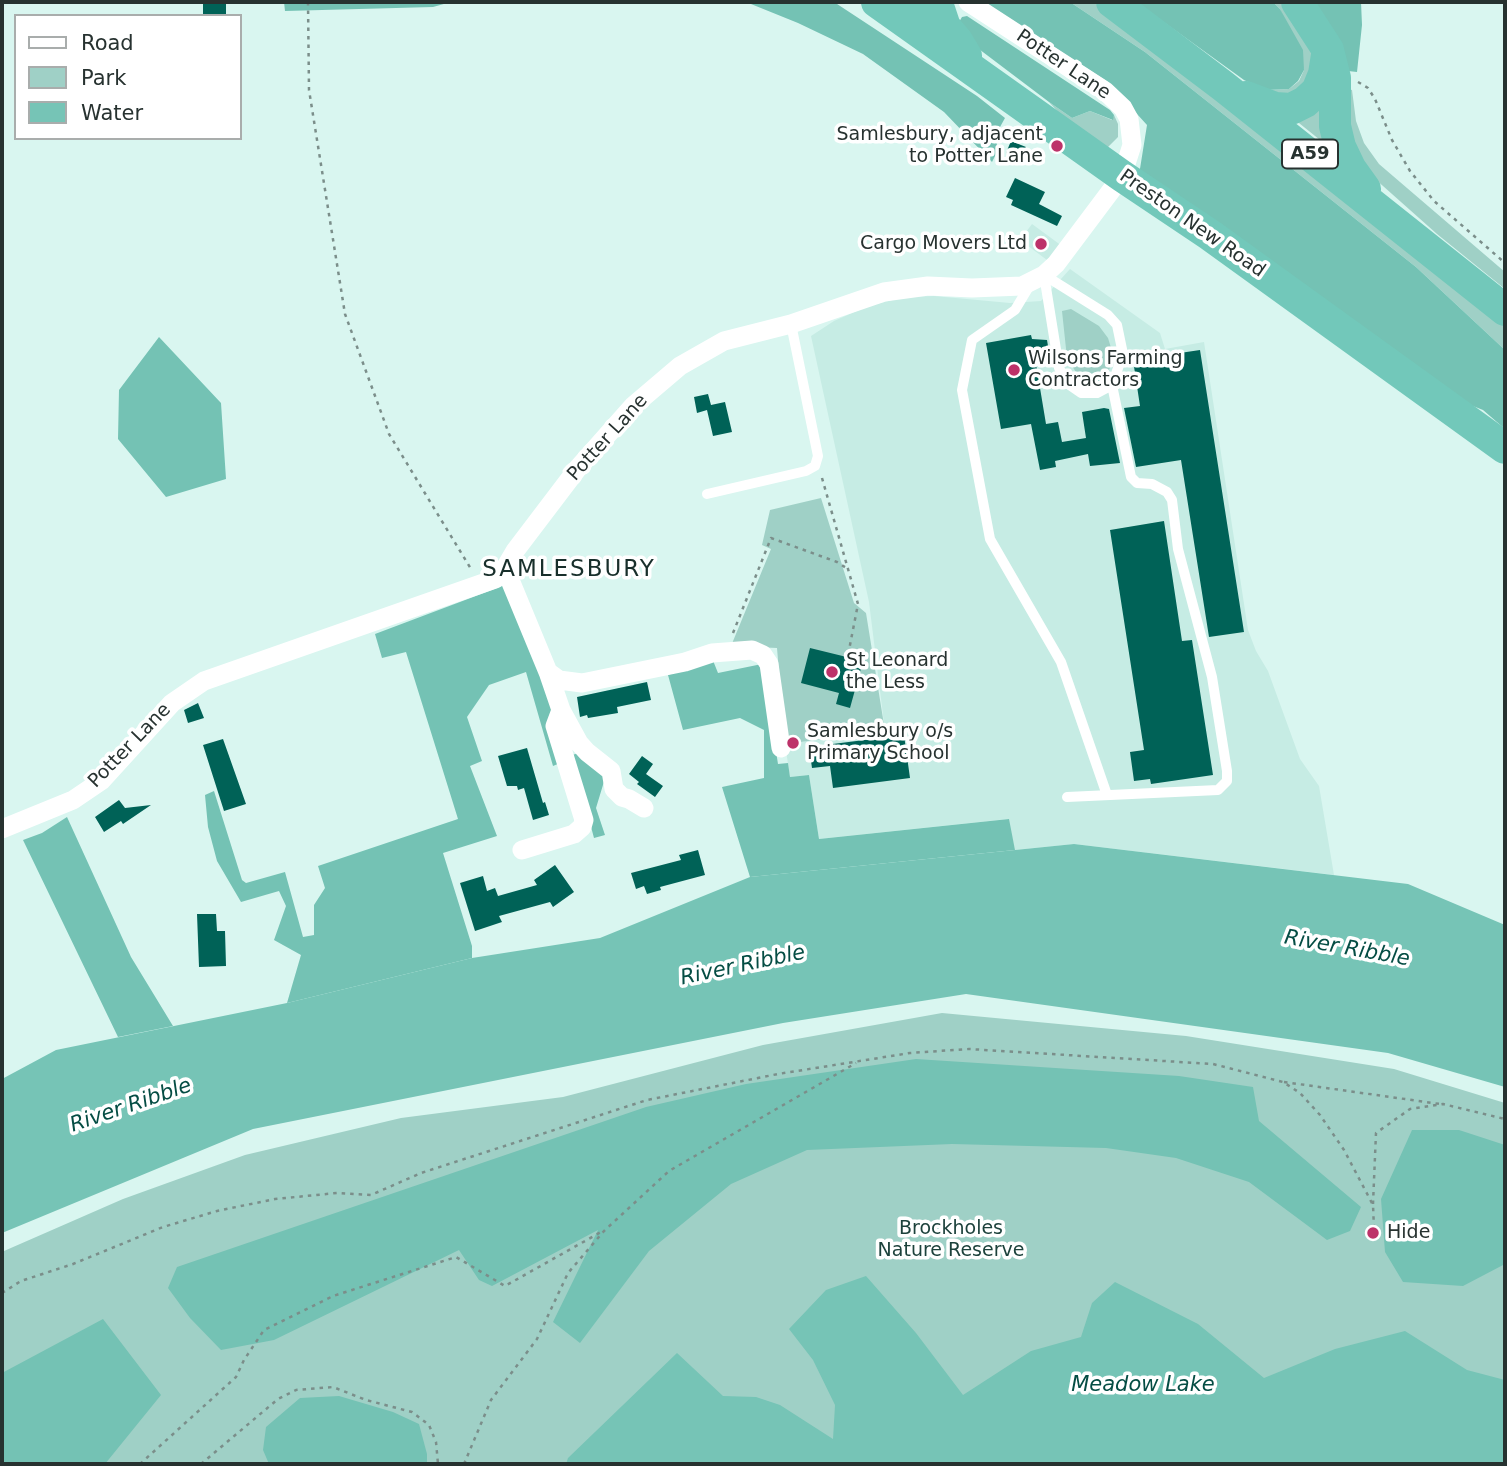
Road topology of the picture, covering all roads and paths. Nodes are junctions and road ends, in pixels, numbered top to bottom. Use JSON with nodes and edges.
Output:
{"nodes":[{"id":1,"x":308,"y":2,"type":"edge"},
{"id":2,"x":968,"y":2,"type":"edge"},
{"id":3,"x":1112,"y":2,"type":"edge"},
{"id":4,"x":1297,"y":2,"type":"edge"},
{"id":5,"x":883,"y":6,"type":"edge"},
{"id":6,"x":1332,"y":64,"type":"junction"},
{"id":7,"x":1223,"y":86,"type":"junction"},
{"id":8,"x":1122,"y":176,"type":"junction"},
{"id":9,"x":1401,"y":228,"type":"junction"},
{"id":10,"x":1505,"y":263,"type":"edge"},
{"id":11,"x":1038,"y":278,"type":"junction"},
{"id":12,"x":1505,"y":310,"type":"edge"},
{"id":13,"x":791,"y":324,"type":"junction"},
{"id":14,"x":1112,"y":385,"type":"junction"},
{"id":15,"x":1505,"y":448,"type":"edge"},
{"id":16,"x":815,"y":466,"type":"junction"},
{"id":17,"x":707,"y":494,"type":"dead end"},
{"id":18,"x":505,"y":568,"type":"junction"},
{"id":19,"x":848,"y":569,"type":"junction"},
{"id":20,"x":480,"y":584,"type":"junction"},
{"id":21,"x":849,"y":650,"type":"dead end"},
{"id":22,"x":725,"y":652,"type":"junction"},
{"id":23,"x":548,"y":672,"type":"junction"},
{"id":24,"x":561,"y":710,"type":"junction"},
{"id":25,"x":781,"y":748,"type":"dead end"},
{"id":26,"x":1107,"y":795,"type":"junction"},
{"id":27,"x":1067,"y":797,"type":"dead end"},
{"id":28,"x":644,"y":808,"type":"dead end"},
{"id":29,"x":2,"y":829,"type":"edge"},
{"id":30,"x":522,"y":850,"type":"dead end"},
{"id":31,"x":859,"y":1061,"type":"junction"},
{"id":32,"x":1283,"y":1082,"type":"junction"},
{"id":33,"x":1443,"y":1104,"type":"junction"},
{"id":34,"x":1505,"y":1119,"type":"edge"},
{"id":35,"x":1373,"y":1205,"type":"junction"},
{"id":36,"x":1374,"y":1228,"type":"dead end"},
{"id":37,"x":604,"y":1230,"type":"junction"},
{"id":38,"x":2,"y":1293,"type":"edge"},
{"id":39,"x":140,"y":1464,"type":"edge"},
{"id":40,"x":201,"y":1464,"type":"edge"},
{"id":41,"x":438,"y":1464,"type":"edge"},
{"id":42,"x":464,"y":1464,"type":"edge"}],
"edges":[{"from":1,"to":20,"type":"path"},
{"from":2,"to":8,"type":"street","name":"Potter Lane"},
{"from":3,"to":7,"type":"highway","number":"A59"},
{"from":4,"to":6,"type":"highway"},
{"from":5,"to":8,"type":"highway","name":"Preston New Road"},
{"from":6,"to":7,"type":"highway"},
{"from":6,"to":9,"type":"highway"},
{"from":6,"to":10,"type":"path"},
{"from":7,"to":9,"type":"highway","number":"A59"},
{"from":8,"to":11,"type":"street","name":"Potter Lane"},
{"from":8,"to":15,"type":"highway","name":"Preston New Road"},
{"from":9,"to":12,"type":"highway","number":"A59"},
{"from":11,"to":13,"type":"street","name":"Potter Lane"},
{"from":11,"to":14,"type":"lane"},
{"from":11,"to":14,"type":"lane"},
{"from":11,"to":26,"type":"lane"},
{"from":13,"to":16,"type":"lane"},
{"from":13,"to":18,"type":"street","name":"Potter Lane"},
{"from":14,"to":26,"type":"lane"},
{"from":16,"to":17,"type":"lane"},
{"from":16,"to":19,"type":"path"},
{"from":18,"to":20,"type":"street","name":"Potter Lane"},
{"from":18,"to":23,"type":"street"},
{"from":19,"to":21,"type":"path"},
{"from":19,"to":22,"type":"path"},
{"from":20,"to":29,"type":"street","name":"Potter Lane"},
{"from":22,"to":23,"type":"street"},
{"from":22,"to":25,"type":"street"},
{"from":23,"to":24,"type":"street"},
{"from":24,"to":28,"type":"street"},
{"from":24,"to":30,"type":"street"},
{"from":26,"to":27,"type":"lane"},
{"from":31,"to":32,"type":"path"},
{"from":31,"to":37,"type":"path"},
{"from":31,"to":38,"type":"path"},
{"from":32,"to":33,"type":"path"},
{"from":32,"to":35,"type":"path"},
{"from":33,"to":34,"type":"path"},
{"from":33,"to":35,"type":"path"},
{"from":35,"to":36,"type":"path"},
{"from":37,"to":39,"type":"path"},
{"from":37,"to":42,"type":"path"},
{"from":40,"to":41,"type":"path"}]}
